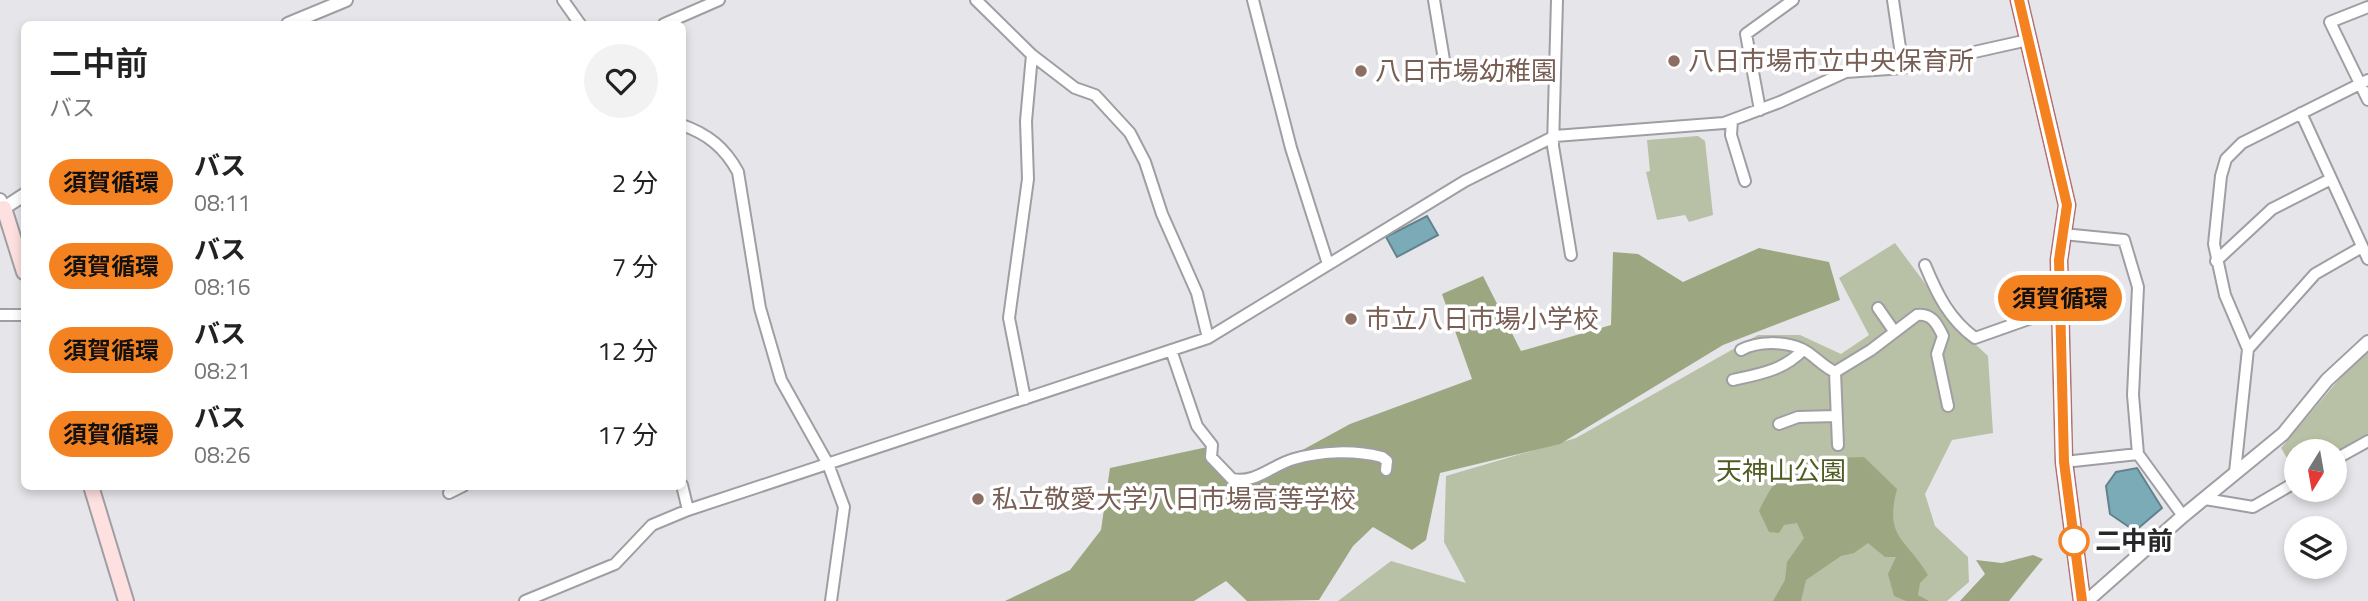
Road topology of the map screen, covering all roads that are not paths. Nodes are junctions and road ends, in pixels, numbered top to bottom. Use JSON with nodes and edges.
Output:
{"nodes":[{"id":1,"x":346,"y":0,"type":"edge"},
{"id":2,"x":564,"y":0,"type":"edge"},
{"id":3,"x":719,"y":0,"type":"edge"},
{"id":4,"x":976,"y":0,"type":"edge"},
{"id":5,"x":1253,"y":0,"type":"edge"},
{"id":6,"x":1434,"y":0,"type":"edge"},
{"id":7,"x":1557,"y":0,"type":"edge"},
{"id":8,"x":1793,"y":0,"type":"edge"},
{"id":9,"x":1893,"y":0,"type":"edge"},
{"id":10,"x":2019,"y":0,"type":"edge"},
{"id":11,"x":2368,"y":7,"type":"edge"},
{"id":12,"x":295,"y":21,"type":"edge"},
{"id":13,"x":578,"y":21,"type":"edge"},
{"id":14,"x":671,"y":21,"type":"edge"},
{"id":15,"x":2028,"y":40,"type":"junction"},
{"id":16,"x":1032,"y":55,"type":"junction"},
{"id":17,"x":1444,"y":60,"type":"dead end"},
{"id":18,"x":1903,"y":68,"type":"junction"},
{"id":19,"x":2364,"y":82,"type":"edge"},
{"id":20,"x":2368,"y":100,"type":"edge"},
{"id":21,"x":1760,"y":110,"type":"junction"},
{"id":22,"x":2301,"y":113,"type":"junction"},
{"id":23,"x":1732,"y":120,"type":"junction"},
{"id":24,"x":686,"y":126,"type":"edge"},
{"id":25,"x":1555,"y":136,"type":"junction"},
{"id":26,"x":2331,"y":179,"type":"junction"},
{"id":27,"x":1745,"y":181,"type":"dead end"},
{"id":28,"x":21,"y":196,"type":"edge"},
{"id":29,"x":1,"y":206,"type":"edge"},
{"id":30,"x":2063,"y":234,"type":"junction"},
{"id":31,"x":2362,"y":247,"type":"junction"},
{"id":32,"x":1571,"y":254,"type":"dead end"},
{"id":33,"x":2368,"y":259,"type":"edge"},
{"id":34,"x":2216,"y":261,"type":"junction"},
{"id":35,"x":21,"y":263,"type":"edge"},
{"id":36,"x":1328,"y":264,"type":"junction"},
{"id":37,"x":1925,"y":265,"type":"dead end"},
{"id":38,"x":1939,"y":298,"type":"junction"},
{"id":39,"x":1878,"y":308,"type":"dead end"},
{"id":40,"x":2060,"y":308,"type":"junction"},
{"id":41,"x":1923,"y":314,"type":"junction"},
{"id":42,"x":0,"y":315,"type":"edge"},
{"id":43,"x":21,"y":315,"type":"edge"},
{"id":44,"x":1894,"y":331,"type":"junction"},
{"id":45,"x":1208,"y":338,"type":"junction"},
{"id":46,"x":2368,"y":342,"type":"edge"},
{"id":47,"x":2248,"y":349,"type":"junction"},
{"id":48,"x":1171,"y":350,"type":"junction"},
{"id":49,"x":1803,"y":350,"type":"junction"},
{"id":50,"x":1741,"y":351,"type":"dead end"},
{"id":51,"x":1835,"y":372,"type":"junction"},
{"id":52,"x":1733,"y":380,"type":"dead end"},
{"id":53,"x":1025,"y":399,"type":"junction"},
{"id":54,"x":1948,"y":406,"type":"dead end"},
{"id":55,"x":1836,"y":416,"type":"junction"},
{"id":56,"x":1779,"y":424,"type":"dead end"},
{"id":57,"x":2368,"y":441,"type":"edge"},
{"id":58,"x":1838,"y":445,"type":"dead end"},
{"id":59,"x":2138,"y":453,"type":"junction"},
{"id":60,"x":2347,"y":453,"type":"edge"},
{"id":61,"x":2064,"y":462,"type":"junction"},
{"id":62,"x":828,"y":464,"type":"junction"},
{"id":63,"x":1386,"y":470,"type":"dead end"},
{"id":64,"x":2235,"y":472,"type":"junction"},
{"id":65,"x":2284,"y":489,"type":"edge"},
{"id":66,"x":92,"y":490,"type":"edge"},
{"id":67,"x":455,"y":490,"type":"edge"},
{"id":68,"x":683,"y":490,"type":"edge"},
{"id":69,"x":449,"y":493,"type":"dead end"},
{"id":70,"x":2205,"y":499,"type":"junction"},
{"id":71,"x":688,"y":510,"type":"junction"},
{"id":72,"x":2183,"y":516,"type":"junction"},
{"id":73,"x":126,"y":601,"type":"edge"},
{"id":74,"x":525,"y":601,"type":"edge"},
{"id":75,"x":831,"y":601,"type":"edge"},
{"id":76,"x":2085,"y":601,"type":"edge"}],
"edges":[{"from":1,"to":12,"type":"street"},
{"from":2,"to":13,"type":"street"},
{"from":3,"to":14,"type":"street"},
{"from":4,"to":16,"type":"street"},
{"from":5,"to":36,"type":"street"},
{"from":6,"to":17,"type":"street"},
{"from":7,"to":25,"type":"street"},
{"from":8,"to":21,"type":"street"},
{"from":9,"to":18,"type":"street"},
{"from":10,"to":15,"type":"main road"},
{"from":11,"to":19,"type":"street"},
{"from":15,"to":18,"type":"street"},
{"from":15,"to":30,"type":"main road"},
{"from":16,"to":45,"type":"street"},
{"from":16,"to":53,"type":"street"},
{"from":18,"to":21,"type":"street"},
{"from":19,"to":20,"type":"street"},
{"from":19,"to":22,"type":"street"},
{"from":21,"to":23,"type":"street"},
{"from":22,"to":26,"type":"street"},
{"from":22,"to":34,"type":"street"},
{"from":23,"to":25,"type":"street"},
{"from":23,"to":27,"type":"street"},
{"from":24,"to":62,"type":"street"},
{"from":25,"to":32,"type":"street"},
{"from":25,"to":36,"type":"street"},
{"from":26,"to":31,"type":"street"},
{"from":26,"to":34,"type":"street"},
{"from":28,"to":29,"type":"street"},
{"from":29,"to":35,"type":"main road"},
{"from":30,"to":40,"type":"main road"},
{"from":30,"to":59,"type":"street"},
{"from":31,"to":33,"type":"street"},
{"from":31,"to":47,"type":"street"},
{"from":34,"to":47,"type":"street"},
{"from":36,"to":45,"type":"street"},
{"from":37,"to":38,"type":"street"},
{"from":38,"to":40,"type":"street"},
{"from":38,"to":41,"type":"street"},
{"from":39,"to":44,"type":"street"},
{"from":40,"to":61,"type":"main road"},
{"from":41,"to":44,"type":"street"},
{"from":41,"to":54,"type":"street"},
{"from":42,"to":43,"type":"street"},
{"from":44,"to":51,"type":"street"},
{"from":45,"to":48,"type":"street"},
{"from":46,"to":64,"type":"street"},
{"from":47,"to":64,"type":"street"},
{"from":48,"to":53,"type":"street"},
{"from":48,"to":63,"type":"street"},
{"from":49,"to":50,"type":"street"},
{"from":49,"to":51,"type":"street"},
{"from":49,"to":52,"type":"street"},
{"from":51,"to":55,"type":"street"},
{"from":53,"to":62,"type":"street"},
{"from":55,"to":56,"type":"street"},
{"from":55,"to":58,"type":"street"},
{"from":57,"to":60,"type":"street"},
{"from":59,"to":61,"type":"street"},
{"from":59,"to":72,"type":"street"},
{"from":61,"to":76,"type":"main road"},
{"from":62,"to":71,"type":"street"},
{"from":62,"to":75,"type":"street"},
{"from":64,"to":70,"type":"street"},
{"from":65,"to":70,"type":"street"},
{"from":66,"to":73,"type":"main road"},
{"from":67,"to":69,"type":"street"},
{"from":68,"to":71,"type":"street"},
{"from":70,"to":72,"type":"street"},
{"from":71,"to":74,"type":"street"},
{"from":72,"to":76,"type":"street"}]}
